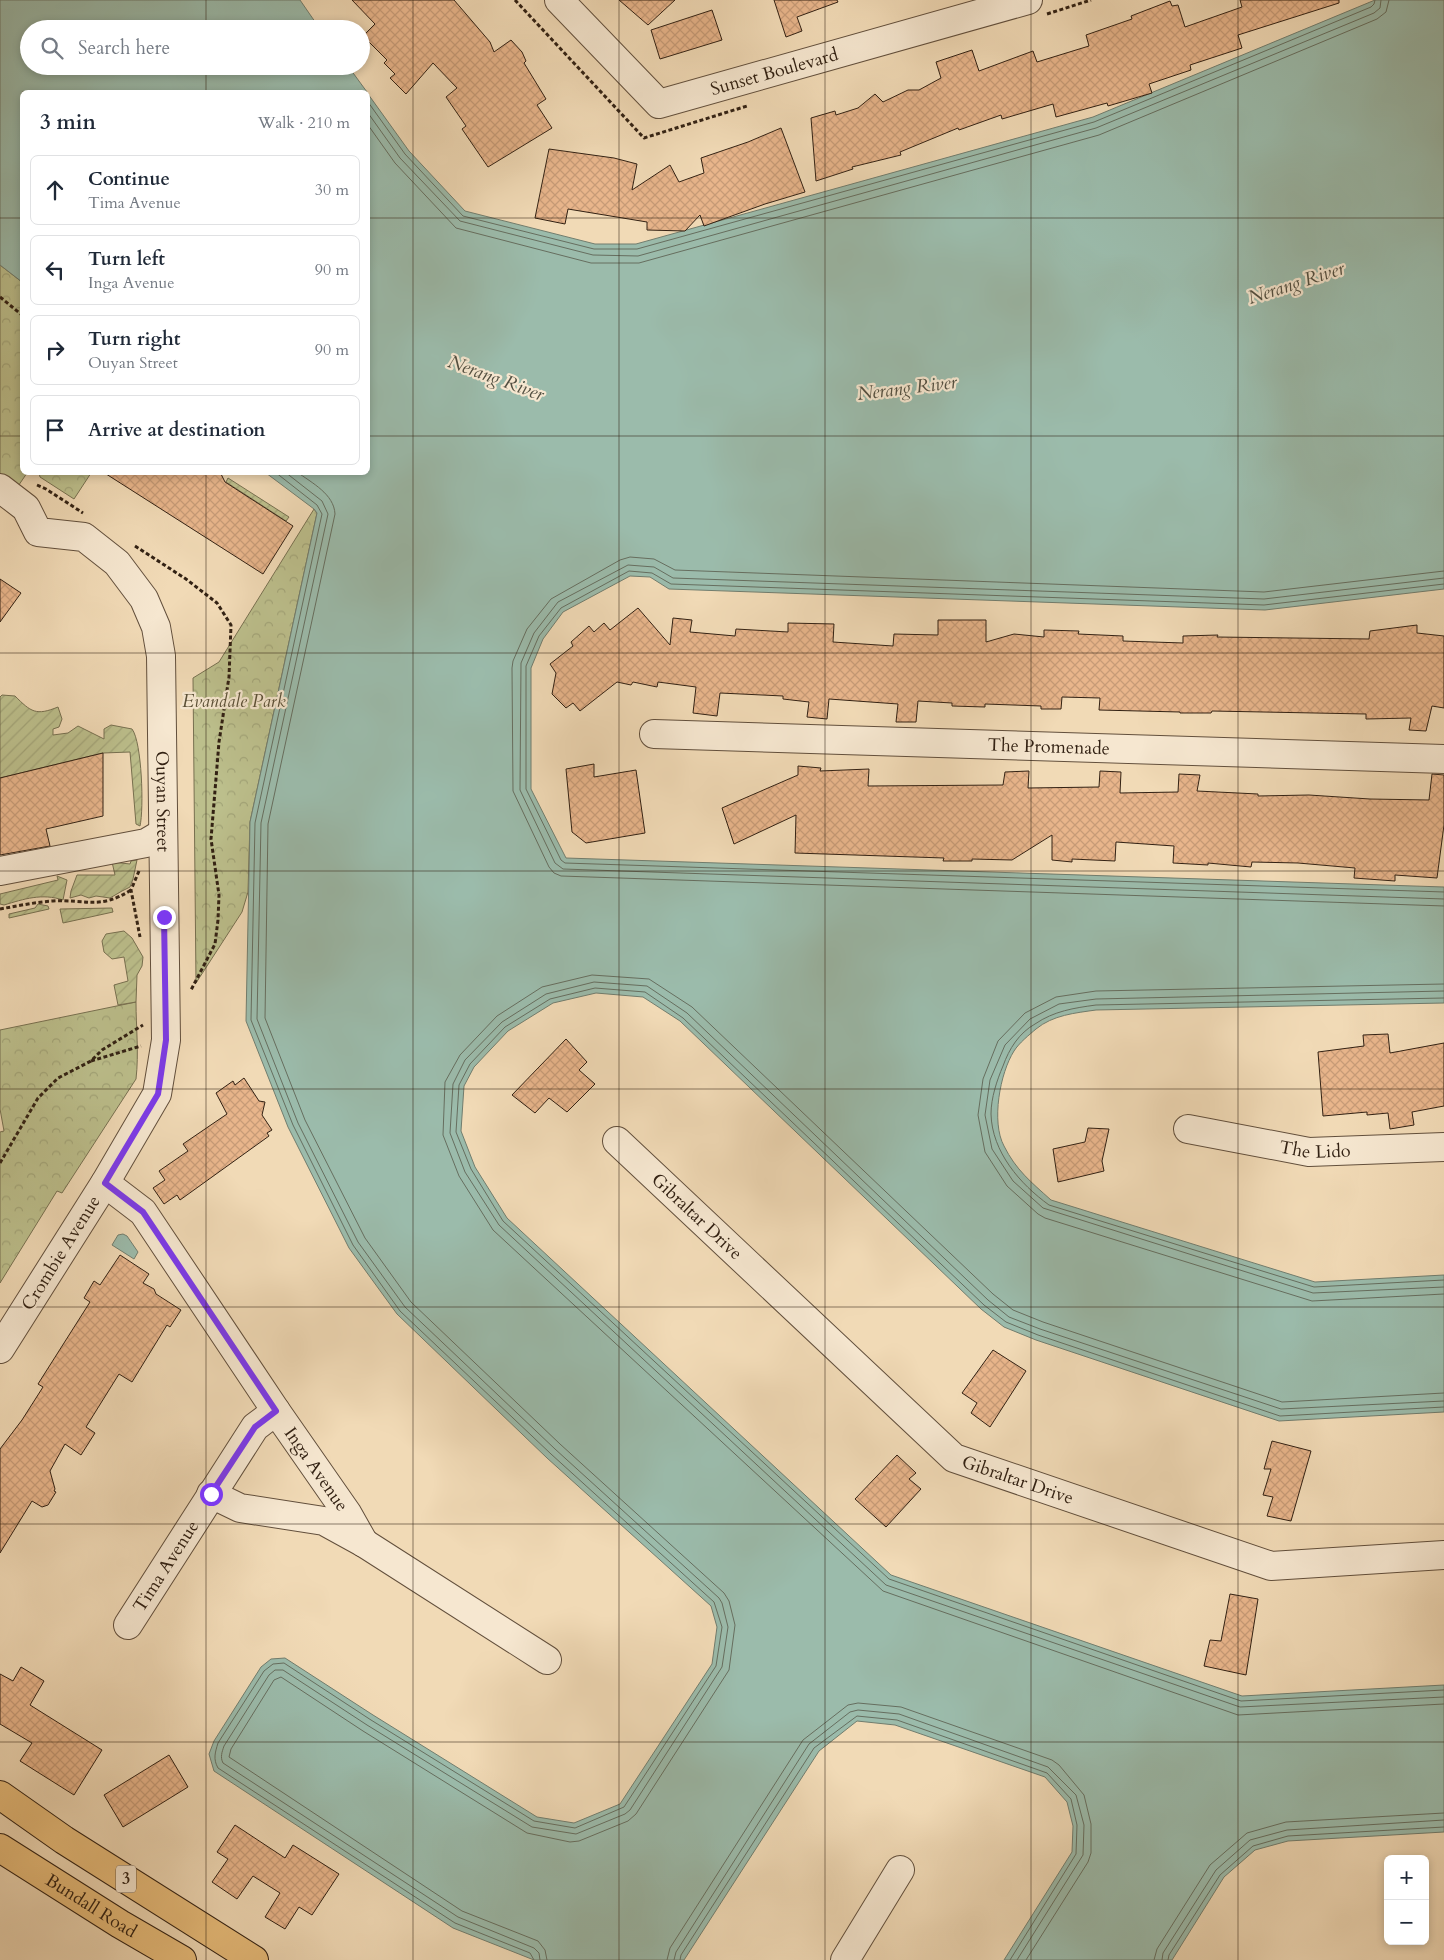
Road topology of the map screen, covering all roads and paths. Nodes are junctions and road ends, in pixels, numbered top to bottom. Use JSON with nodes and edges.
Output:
{"nodes":[{"id":1,"x":559,"y":0,"type":"edge"},
{"id":2,"x":1025,"y":0,"type":"edge"},
{"id":3,"x":0,"y":297,"type":"edge"},
{"id":4,"x":20,"y":313,"type":"edge"},
{"id":5,"x":0,"y":488,"type":"edge"},
{"id":6,"x":654,"y":734,"type":"dead end"},
{"id":7,"x":1444,"y":759,"type":"edge"},
{"id":8,"x":154,"y":838,"type":"junction"},
{"id":9,"x":0,"y":871,"type":"edge"},
{"id":10,"x":132,"y":890,"type":"junction"},
{"id":11,"x":0,"y":909,"type":"edge"},
{"id":12,"x":141,"y":943,"type":"dead end"},
{"id":13,"x":143,"y":1017,"type":"dead end"},
{"id":14,"x":1188,"y":1129,"type":"dead end"},
{"id":15,"x":618,"y":1141,"type":"dead end"},
{"id":16,"x":1444,"y":1147,"type":"edge"},
{"id":17,"x":0,"y":1163,"type":"edge"},
{"id":18,"x":105,"y":1183,"type":"junction"},
{"id":19,"x":0,"y":1349,"type":"edge"},
{"id":20,"x":276,"y":1411,"type":"junction"},
{"id":21,"x":211,"y":1494,"type":"junction"},
{"id":22,"x":364,"y":1542,"type":"junction"},
{"id":23,"x":1444,"y":1555,"type":"edge"},
{"id":24,"x":128,"y":1626,"type":"dead end"},
{"id":25,"x":547,"y":1660,"type":"dead end"},
{"id":26,"x":0,"y":1795,"type":"edge"},
{"id":27,"x":0,"y":1848,"type":"edge"},
{"id":28,"x":900,"y":1870,"type":"dead end"},
{"id":29,"x":182,"y":1960,"type":"edge"},
{"id":30,"x":254,"y":1960,"type":"edge"},
{"id":31,"x":845,"y":1960,"type":"edge"}],
"edges":[{"from":1,"to":2,"type":"street","name":"Sunset Boulevard"},
{"from":3,"to":4,"type":"path"},
{"from":5,"to":8,"type":"street","name":"Ouyan Street"},
{"from":6,"to":7,"type":"street","name":"The Promenade"},
{"from":8,"to":9,"type":"street"},
{"from":8,"to":10,"type":"path"},
{"from":8,"to":18,"type":"street","name":"Ouyan Street"},
{"from":10,"to":11,"type":"path"},
{"from":10,"to":12,"type":"path"},
{"from":13,"to":17,"type":"path"},
{"from":14,"to":16,"type":"street","name":"The Lido"},
{"from":15,"to":23,"type":"street","name":"Gibraltar Drive"},
{"from":18,"to":19,"type":"street","name":"Crombie Avenue"},
{"from":18,"to":20,"type":"street","name":"Inga Avenue"},
{"from":20,"to":21,"type":"street","name":"Tima Avenue"},
{"from":20,"to":22,"type":"street","name":"Inga Avenue"},
{"from":21,"to":22,"type":"street","name":"Inga Avenue"},
{"from":21,"to":24,"type":"street","name":"Tima Avenue"},
{"from":22,"to":25,"type":"street","name":"Inga Avenue"},
{"from":26,"to":30,"type":"main road","number":"3"},
{"from":27,"to":29,"type":"main road","name":"Bundall Road","number":"3"},
{"from":28,"to":31,"type":"street"}]}
